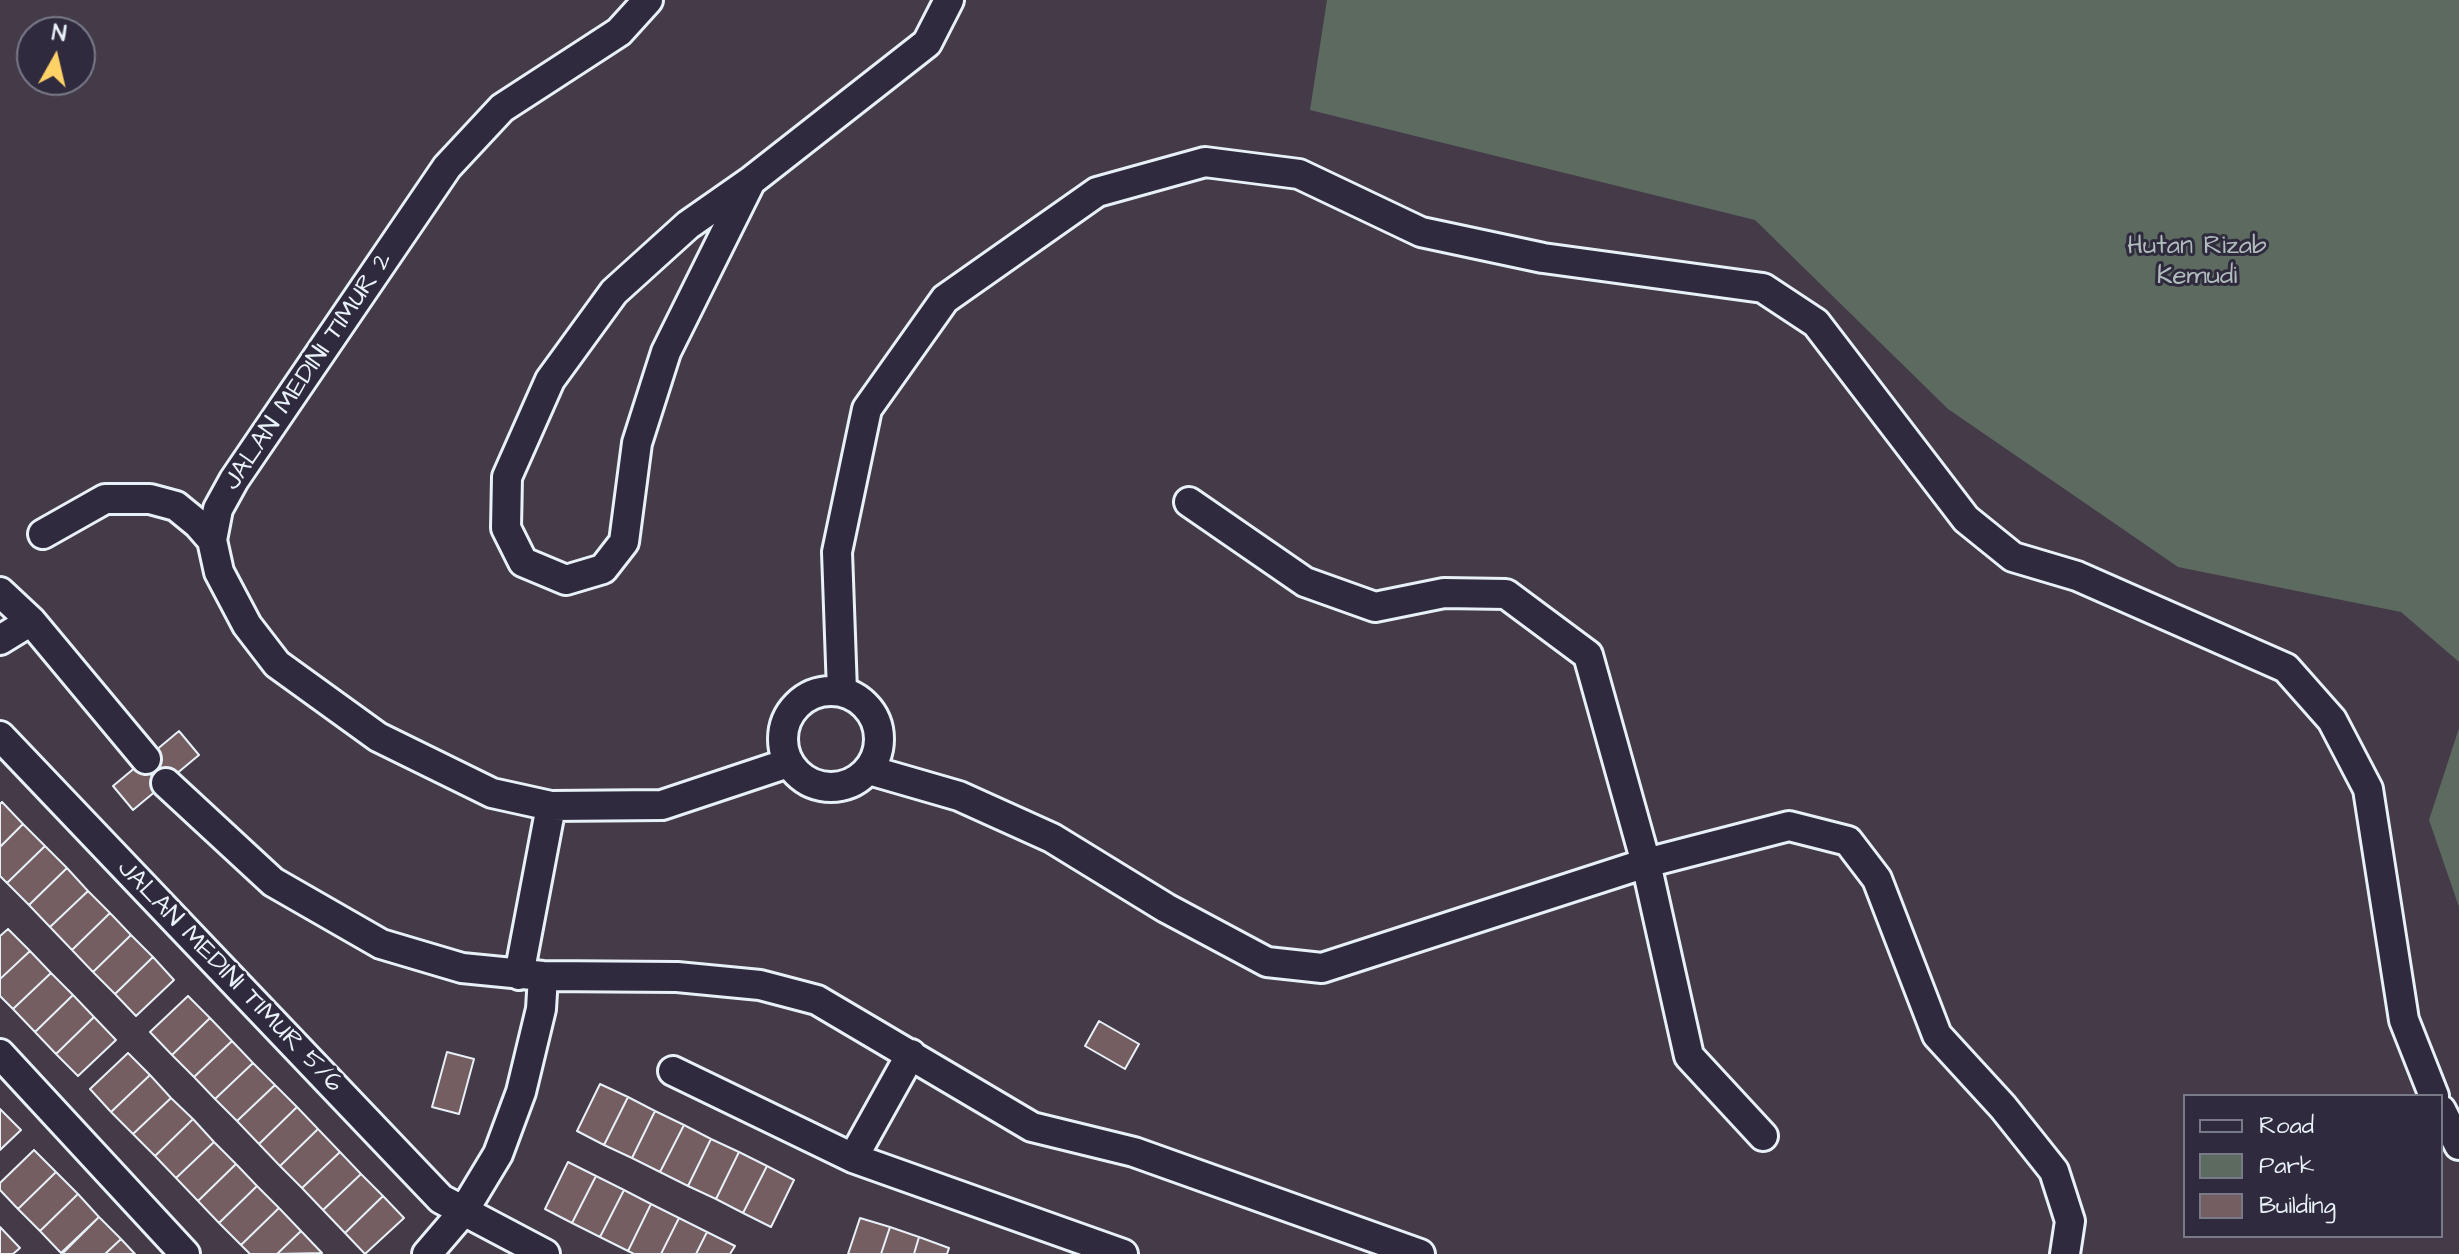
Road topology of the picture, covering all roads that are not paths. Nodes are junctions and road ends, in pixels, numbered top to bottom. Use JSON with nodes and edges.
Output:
{"nodes":[{"id":1,"x":648,"y":0,"type":"edge"},
{"id":2,"x":949,"y":0,"type":"edge"},
{"id":3,"x":751,"y":181,"type":"junction"},
{"id":4,"x":1189,"y":502,"type":"dead end"},
{"id":5,"x":43,"y":534,"type":"dead end"},
{"id":6,"x":212,"y":540,"type":"junction"},
{"id":7,"x":0,"y":592,"type":"edge"},
{"id":8,"x":31,"y":621,"type":"junction"},
{"id":9,"x":0,"y":640,"type":"edge"},
{"id":10,"x":842,"y":691,"type":"junction"},
{"id":11,"x":0,"y":736,"type":"edge"},
{"id":12,"x":146,"y":759,"type":"dead end"},
{"id":13,"x":788,"y":763,"type":"junction"},
{"id":14,"x":869,"y":770,"type":"junction"},
{"id":15,"x":166,"y":783,"type":"dead end"},
{"id":16,"x":551,"y":806,"type":"junction"},
{"id":17,"x":1646,"y":863,"type":"junction"},
{"id":18,"x":531,"y":976,"type":"junction"},
{"id":19,"x":0,"y":1054,"type":"edge"},
{"id":20,"x":911,"y":1054,"type":"junction"},
{"id":21,"x":673,"y":1071,"type":"dead end"},
{"id":22,"x":2433,"y":1094,"type":"edge"},
{"id":23,"x":2443,"y":1114,"type":"edge"},
{"id":24,"x":1763,"y":1136,"type":"dead end"},
{"id":25,"x":2459,"y":1145,"type":"edge"},
{"id":26,"x":853,"y":1158,"type":"junction"},
{"id":27,"x":463,"y":1212,"type":"junction"},
{"id":28,"x":185,"y":1254,"type":"edge"},
{"id":29,"x":427,"y":1254,"type":"edge"},
{"id":30,"x":545,"y":1254,"type":"edge"},
{"id":31,"x":1123,"y":1254,"type":"edge"},
{"id":32,"x":1420,"y":1254,"type":"edge"},
{"id":33,"x":2065,"y":1254,"type":"edge"}],
"edges":[{"from":1,"to":6,"type":"street","name":"JALAN MEDINI TIMUR 2"},
{"from":2,"to":3,"type":"street"},
{"from":3,"to":3,"type":"street"},
{"from":4,"to":17,"type":"street"},
{"from":5,"to":6,"type":"street"},
{"from":6,"to":16,"type":"street","name":"JALAN MEDINI TIMUR 2"},
{"from":7,"to":8,"type":"street"},
{"from":8,"to":9,"type":"street"},
{"from":8,"to":12,"type":"street"},
{"from":10,"to":13,"type":"street"},
{"from":10,"to":14,"type":"street"},
{"from":10,"to":22,"type":"street"},
{"from":11,"to":27,"type":"street","name":"JALAN MEDINI TIMUR 5/6"},
{"from":13,"to":14,"type":"street"},
{"from":13,"to":16,"type":"street","name":"JALAN MEDINI TIMUR 2"},
{"from":14,"to":17,"type":"street"},
{"from":15,"to":18,"type":"street"},
{"from":16,"to":18,"type":"street"},
{"from":17,"to":24,"type":"street"},
{"from":17,"to":33,"type":"street"},
{"from":18,"to":20,"type":"street"},
{"from":18,"to":27,"type":"street"},
{"from":19,"to":28,"type":"street"},
{"from":20,"to":26,"type":"street"},
{"from":20,"to":32,"type":"street"},
{"from":21,"to":26,"type":"street"},
{"from":23,"to":25,"type":"street"},
{"from":26,"to":31,"type":"street"},
{"from":27,"to":29,"type":"street"},
{"from":27,"to":30,"type":"street","name":"JALAN MEDINI TIMUR 5/6"}]}
